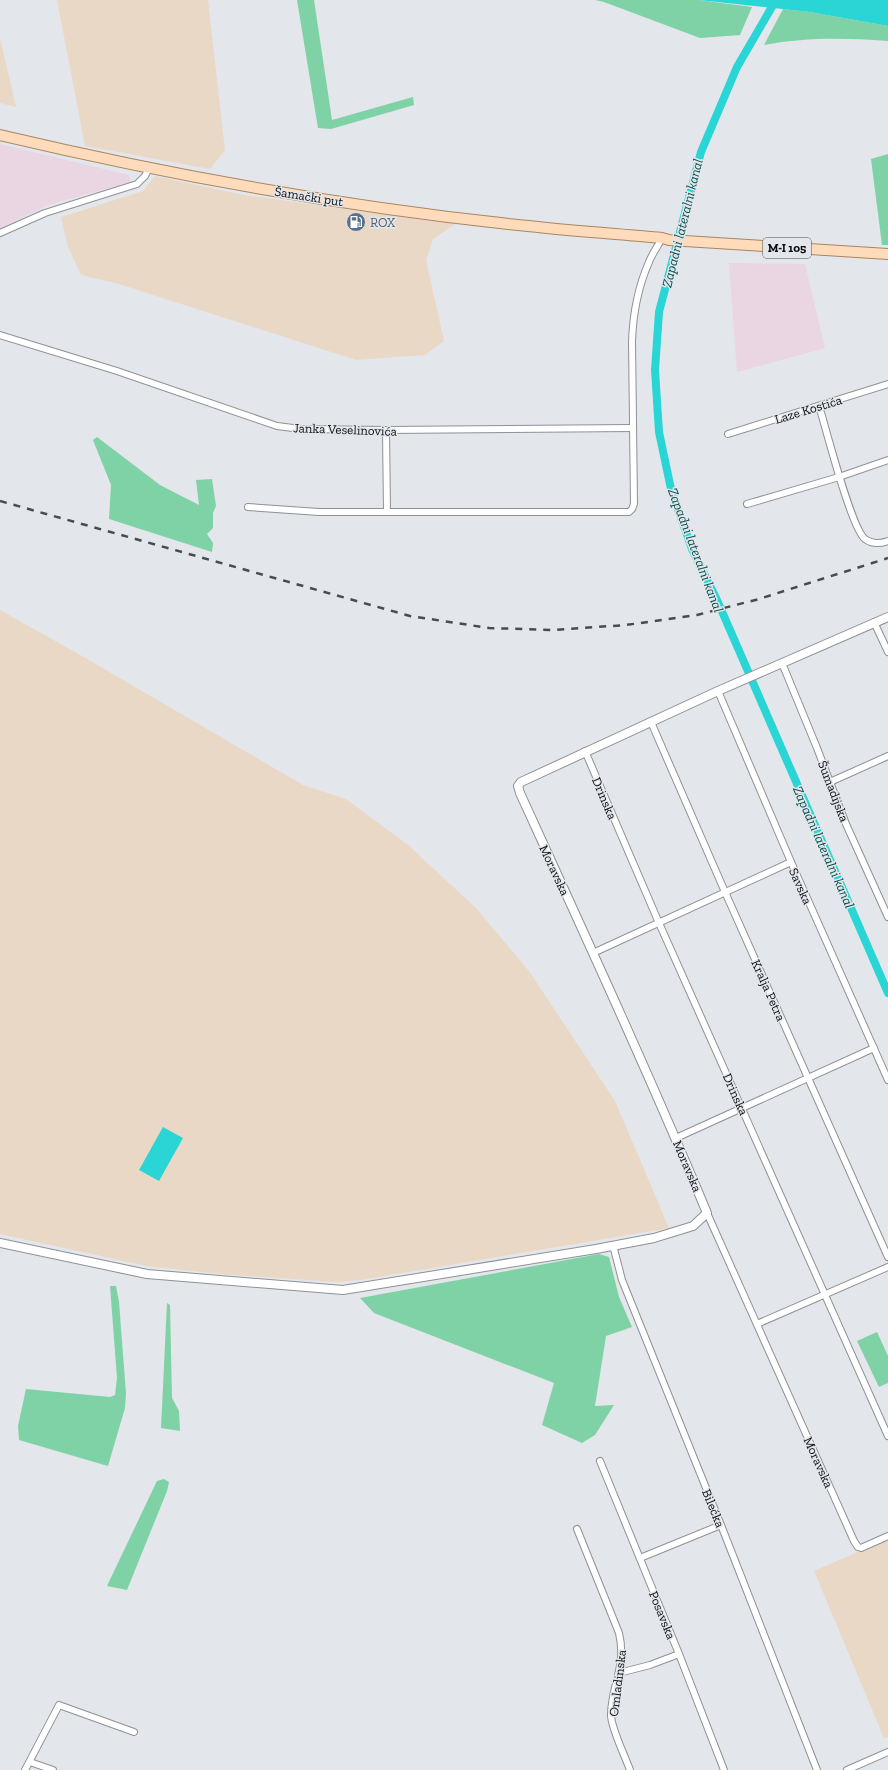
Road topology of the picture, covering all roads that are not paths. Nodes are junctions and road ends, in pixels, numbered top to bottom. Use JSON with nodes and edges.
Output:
{"nodes":[{"id":1,"x":0,"y":135,"type":"edge"},
{"id":2,"x":149,"y":168,"type":"junction"},
{"id":3,"x":0,"y":233,"type":"edge"},
{"id":4,"x":666,"y":239,"type":"junction"},
{"id":5,"x":888,"y":254,"type":"edge"},
{"id":6,"x":0,"y":335,"type":"edge"},
{"id":7,"x":888,"y":384,"type":"edge"},
{"id":8,"x":819,"y":406,"type":"junction"},
{"id":9,"x":633,"y":428,"type":"junction"},
{"id":10,"x":386,"y":430,"type":"junction"},
{"id":11,"x":728,"y":434,"type":"dead end"},
{"id":12,"x":888,"y":460,"type":"edge"},
{"id":13,"x":840,"y":476,"type":"junction"},
{"id":14,"x":747,"y":504,"type":"dead end"},
{"id":15,"x":248,"y":507,"type":"dead end"},
{"id":16,"x":387,"y":512,"type":"junction"},
{"id":17,"x":888,"y":541,"type":"edge"},
{"id":18,"x":888,"y":616,"type":"edge"},
{"id":19,"x":874,"y":622,"type":"junction"},
{"id":20,"x":888,"y":652,"type":"edge"},
{"id":21,"x":782,"y":663,"type":"junction"},
{"id":22,"x":718,"y":691,"type":"junction"},
{"id":23,"x":651,"y":722,"type":"junction"},
{"id":24,"x":585,"y":751,"type":"junction"},
{"id":25,"x":888,"y":756,"type":"edge"},
{"id":26,"x":830,"y":782,"type":"junction"},
{"id":27,"x":791,"y":862,"type":"junction"},
{"id":28,"x":725,"y":892,"type":"junction"},
{"id":29,"x":888,"y":918,"type":"edge"},
{"id":30,"x":659,"y":923,"type":"junction"},
{"id":31,"x":593,"y":953,"type":"junction"},
{"id":32,"x":874,"y":1048,"type":"junction"},
{"id":33,"x":808,"y":1078,"type":"junction"},
{"id":34,"x":888,"y":1080,"type":"edge"},
{"id":35,"x":742,"y":1108,"type":"junction"},
{"id":36,"x":676,"y":1138,"type":"junction"},
{"id":37,"x":707,"y":1213,"type":"junction"},
{"id":38,"x":0,"y":1243,"type":"edge"},
{"id":39,"x":613,"y":1245,"type":"junction"},
{"id":40,"x":888,"y":1257,"type":"edge"},
{"id":41,"x":888,"y":1267,"type":"edge"},
{"id":42,"x":824,"y":1295,"type":"junction"},
{"id":43,"x":757,"y":1324,"type":"junction"},
{"id":44,"x":888,"y":1436,"type":"edge"},
{"id":45,"x":600,"y":1461,"type":"dead end"},
{"id":46,"x":721,"y":1525,"type":"junction"},
{"id":47,"x":577,"y":1529,"type":"dead end"},
{"id":48,"x":888,"y":1536,"type":"edge"},
{"id":49,"x":640,"y":1558,"type":"junction"},
{"id":50,"x":679,"y":1654,"type":"junction"},
{"id":51,"x":619,"y":1673,"type":"junction"},
{"id":52,"x":134,"y":1732,"type":"dead end"},
{"id":53,"x":888,"y":1752,"type":"edge"},
{"id":54,"x":30,"y":1762,"type":"junction"},
{"id":55,"x":25,"y":1770,"type":"edge"},
{"id":56,"x":53,"y":1770,"type":"edge"},
{"id":57,"x":630,"y":1770,"type":"edge"},
{"id":58,"x":724,"y":1770,"type":"edge"},
{"id":59,"x":817,"y":1770,"type":"edge"},
{"id":60,"x":847,"y":1770,"type":"edge"}],
"edges":[{"from":1,"to":2,"type":"main road","name":"Šamački put","number":"M-I 105"},
{"from":2,"to":3,"type":"street"},
{"from":2,"to":4,"type":"main road","name":"Šamački put","number":"M-I 105"},
{"from":4,"to":5,"type":"main road","number":"M-I 105"},
{"from":4,"to":9,"type":"street"},
{"from":6,"to":10,"type":"street","name":"Janka Veselinovića"},
{"from":7,"to":8,"type":"street","name":"Laze Kostića"},
{"from":8,"to":11,"type":"street","name":"Laze Kostića"},
{"from":8,"to":13,"type":"street"},
{"from":9,"to":10,"type":"street","name":"Janka Veselinovića"},
{"from":9,"to":16,"type":"street"},
{"from":10,"to":16,"type":"street"},
{"from":12,"to":13,"type":"street"},
{"from":13,"to":14,"type":"street"},
{"from":13,"to":17,"type":"street"},
{"from":15,"to":16,"type":"street"},
{"from":18,"to":19,"type":"street"},
{"from":19,"to":20,"type":"street"},
{"from":19,"to":21,"type":"street"},
{"from":21,"to":22,"type":"street"},
{"from":21,"to":26,"type":"street","name":"Šumadijska"},
{"from":22,"to":23,"type":"street"},
{"from":22,"to":27,"type":"street","name":"Savska"},
{"from":23,"to":24,"type":"street"},
{"from":23,"to":28,"type":"street","name":"Kralja Petra"},
{"from":24,"to":30,"type":"street","name":"Drinska"},
{"from":24,"to":31,"type":"street","name":"Moravska"},
{"from":25,"to":26,"type":"street"},
{"from":26,"to":29,"type":"street","name":"Šumadijska"},
{"from":27,"to":28,"type":"street"},
{"from":27,"to":32,"type":"street","name":"Savska"},
{"from":28,"to":30,"type":"street"},
{"from":28,"to":33,"type":"street","name":"Kralja Petra"},
{"from":30,"to":31,"type":"street"},
{"from":30,"to":35,"type":"street","name":"Drinska"},
{"from":31,"to":36,"type":"street","name":"Moravska"},
{"from":32,"to":33,"type":"street"},
{"from":32,"to":34,"type":"street","name":"Savska"},
{"from":33,"to":35,"type":"street"},
{"from":33,"to":40,"type":"street","name":"Kralja Petra"},
{"from":35,"to":36,"type":"street"},
{"from":35,"to":42,"type":"street","name":"Drinska"},
{"from":36,"to":37,"type":"street","name":"Moravska"},
{"from":37,"to":39,"type":"street"},
{"from":37,"to":43,"type":"street","name":"Moravska"},
{"from":38,"to":39,"type":"street"},
{"from":39,"to":46,"type":"street","name":"Bilećka"},
{"from":41,"to":42,"type":"street"},
{"from":42,"to":43,"type":"street"},
{"from":42,"to":44,"type":"street","name":"Drinska"},
{"from":43,"to":48,"type":"street","name":"Moravska"},
{"from":45,"to":49,"type":"street","name":"Posavska"},
{"from":46,"to":49,"type":"street"},
{"from":46,"to":59,"type":"street","name":"Bilećka"},
{"from":47,"to":51,"type":"street","name":"Omladinska"},
{"from":49,"to":50,"type":"street","name":"Posavska"},
{"from":50,"to":51,"type":"street"},
{"from":50,"to":58,"type":"street","name":"Posavska"},
{"from":51,"to":57,"type":"street","name":"Omladinska"},
{"from":52,"to":54,"type":"street"},
{"from":53,"to":60,"type":"street"},
{"from":54,"to":55,"type":"street"},
{"from":54,"to":56,"type":"street"}]}
